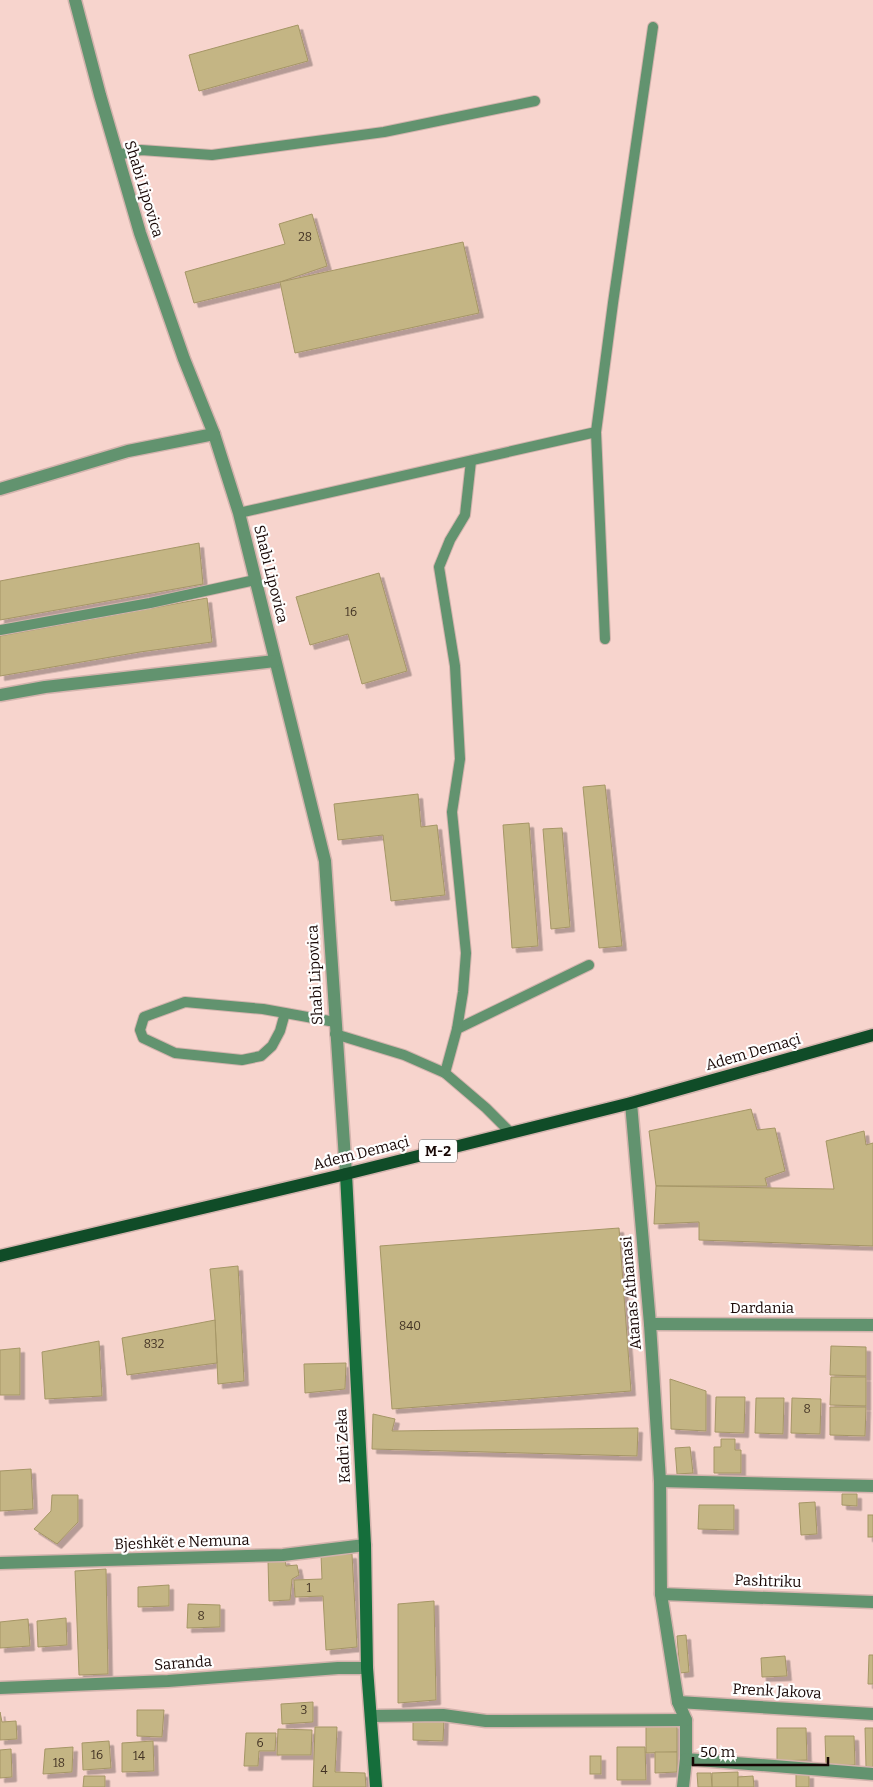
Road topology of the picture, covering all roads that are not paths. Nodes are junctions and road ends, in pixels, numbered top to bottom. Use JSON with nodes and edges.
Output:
{"nodes":[{"id":1,"x":75,"y":0,"type":"edge"},
{"id":2,"x":653,"y":27,"type":"dead end"},
{"id":3,"x":535,"y":101,"type":"dead end"},
{"id":4,"x":117,"y":154,"type":"junction"},
{"id":5,"x":596,"y":432,"type":"junction"},
{"id":6,"x":214,"y":434,"type":"junction"},
{"id":7,"x":471,"y":461,"type":"junction"},
{"id":8,"x":0,"y":489,"type":"edge"},
{"id":9,"x":239,"y":513,"type":"junction"},
{"id":10,"x":255,"y":580,"type":"junction"},
{"id":11,"x":0,"y":630,"type":"edge"},
{"id":12,"x":604,"y":639,"type":"dead end"},
{"id":13,"x":275,"y":661,"type":"junction"},
{"id":14,"x":0,"y":695,"type":"edge"},
{"id":15,"x":589,"y":966,"type":"dead end"},
{"id":16,"x":285,"y":1013,"type":"junction"},
{"id":17,"x":335,"y":1028,"type":"junction"},
{"id":18,"x":457,"y":1029,"type":"junction"},
{"id":19,"x":873,"y":1035,"type":"edge"},
{"id":20,"x":445,"y":1073,"type":"junction"},
{"id":21,"x":631,"y":1103,"type":"junction"},
{"id":22,"x":511,"y":1133,"type":"junction"},
{"id":23,"x":346,"y":1174,"type":"junction"},
{"id":24,"x":0,"y":1256,"type":"edge"},
{"id":25,"x":650,"y":1324,"type":"junction"},
{"id":26,"x":873,"y":1325,"type":"edge"},
{"id":27,"x":660,"y":1481,"type":"junction"},
{"id":28,"x":873,"y":1486,"type":"edge"},
{"id":29,"x":365,"y":1545,"type":"junction"},
{"id":30,"x":0,"y":1563,"type":"edge"},
{"id":31,"x":661,"y":1594,"type":"junction"},
{"id":32,"x":873,"y":1602,"type":"edge"},
{"id":33,"x":367,"y":1668,"type":"junction"},
{"id":34,"x":0,"y":1688,"type":"edge"},
{"id":35,"x":678,"y":1702,"type":"junction"},
{"id":36,"x":873,"y":1714,"type":"edge"},
{"id":37,"x":371,"y":1716,"type":"junction"},
{"id":38,"x":686,"y":1720,"type":"junction"},
{"id":39,"x":686,"y":1759,"type":"junction"},
{"id":40,"x":873,"y":1774,"type":"edge"},
{"id":41,"x":376,"y":1787,"type":"edge"},
{"id":42,"x":684,"y":1787,"type":"edge"}],
"edges":[{"from":1,"to":4,"type":"street","name":"Shabi Lipovica"},
{"from":2,"to":5,"type":"lane"},
{"from":3,"to":4,"type":"lane"},
{"from":4,"to":6,"type":"street","name":"Shabi Lipovica"},
{"from":5,"to":7,"type":"lane"},
{"from":5,"to":12,"type":"lane"},
{"from":6,"to":8,"type":"street"},
{"from":6,"to":9,"type":"street","name":"Shabi Lipovica"},
{"from":7,"to":9,"type":"lane"},
{"from":7,"to":18,"type":"lane"},
{"from":9,"to":10,"type":"street","name":"Shabi Lipovica"},
{"from":10,"to":11,"type":"lane"},
{"from":10,"to":13,"type":"street","name":"Shabi Lipovica"},
{"from":13,"to":14,"type":"street"},
{"from":13,"to":17,"type":"street","name":"Shabi Lipovica"},
{"from":15,"to":18,"type":"lane"},
{"from":16,"to":16,"type":"lane"},
{"from":16,"to":17,"type":"lane"},
{"from":17,"to":20,"type":"lane"},
{"from":17,"to":23,"type":"street","name":"Shabi Lipovica"},
{"from":18,"to":20,"type":"lane"},
{"from":19,"to":21,"type":"main road","name":"Adem Demaçi","number":"M-2"},
{"from":20,"to":22,"type":"lane"},
{"from":21,"to":22,"type":"main road","name":"Adem Demaçi","number":"M-2"},
{"from":21,"to":25,"type":"street","name":"Atanas Athanasi"},
{"from":22,"to":23,"type":"main road","name":"Adem Demaçi","number":"M-2"},
{"from":23,"to":24,"type":"main road","name":"Adem Demaçi","number":"M-2"},
{"from":23,"to":29,"type":"street","name":"Kadri Zeka"},
{"from":25,"to":26,"type":"street","name":"Dardania"},
{"from":25,"to":27,"type":"street","name":"Atanas Athanasi"},
{"from":27,"to":28,"type":"street"},
{"from":27,"to":31,"type":"street","name":"Atanas Athanasi"},
{"from":29,"to":30,"type":"street","name":"Bjeshkët e Nemuna"},
{"from":29,"to":33,"type":"street","name":"Kadri Zeka"},
{"from":31,"to":32,"type":"street","name":"Pashtriku"},
{"from":31,"to":35,"type":"street","name":"Atanas Athanasi"},
{"from":33,"to":34,"type":"street","name":"Saranda"},
{"from":33,"to":37,"type":"street","name":"Kadri Zeka"},
{"from":35,"to":36,"type":"street","name":"Prenk Jakova"},
{"from":35,"to":38,"type":"street","name":"Atanas Athanasi"},
{"from":37,"to":38,"type":"street"},
{"from":37,"to":41,"type":"street","name":"Kadri Zeka"},
{"from":38,"to":39,"type":"street","name":"Atanas Athanasi"},
{"from":39,"to":40,"type":"street"},
{"from":39,"to":42,"type":"street","name":"Atanas Athanasi"}]}
